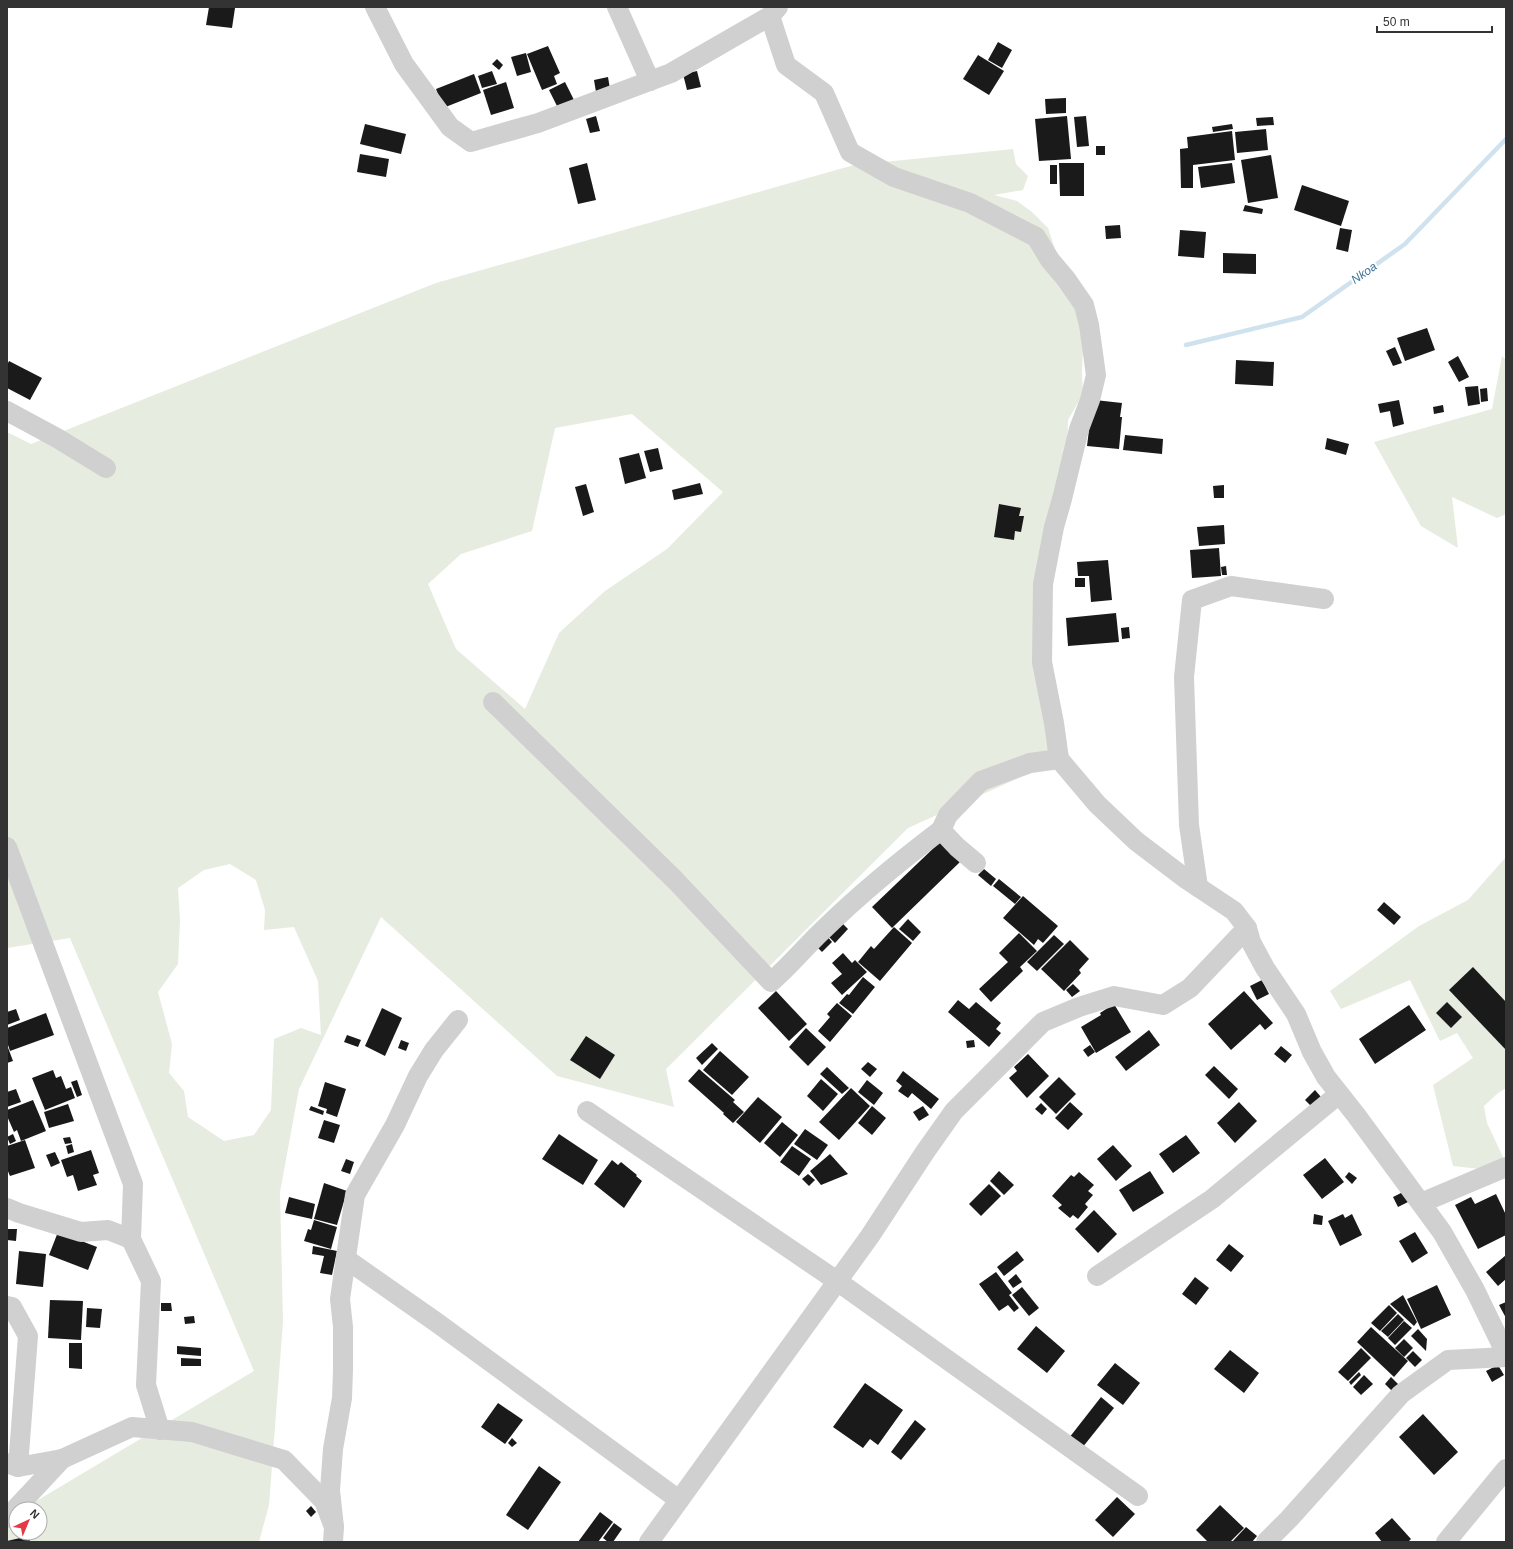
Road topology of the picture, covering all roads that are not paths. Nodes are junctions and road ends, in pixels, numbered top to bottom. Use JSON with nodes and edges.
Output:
{"nodes":[{"id":1,"x":375,"y":7,"type":"edge"},
{"id":2,"x":617,"y":7,"type":"edge"},
{"id":3,"x":774,"y":12,"type":"edge"},
{"id":4,"x":650,"y":81,"type":"junction"},
{"id":5,"x":7,"y":411,"type":"edge"},
{"id":6,"x":106,"y":468,"type":"dead end"},
{"id":7,"x":1324,"y":599,"type":"dead end"},
{"id":8,"x":493,"y":702,"type":"dead end"},
{"id":9,"x":1059,"y":759,"type":"junction"},
{"id":10,"x":941,"y":830,"type":"junction"},
{"id":11,"x":7,"y":847,"type":"edge"},
{"id":12,"x":976,"y":863,"type":"dead end"},
{"id":13,"x":1198,"y":887,"type":"junction"},
{"id":14,"x":1247,"y":928,"type":"junction"},
{"id":15,"x":458,"y":1020,"type":"dead end"},
{"id":16,"x":1339,"y":1094,"type":"junction"},
{"id":17,"x":587,"y":1111,"type":"dead end"},
{"id":18,"x":1506,"y":1167,"type":"edge"},
{"id":19,"x":1421,"y":1203,"type":"junction"},
{"id":20,"x":7,"y":1208,"type":"edge"},
{"id":21,"x":131,"y":1239,"type":"junction"},
{"id":22,"x":346,"y":1259,"type":"junction"},
{"id":23,"x":1097,"y":1276,"type":"dead end"},
{"id":24,"x":837,"y":1281,"type":"junction"},
{"id":25,"x":7,"y":1306,"type":"edge"},
{"id":26,"x":1506,"y":1354,"type":"edge"},
{"id":27,"x":1506,"y":1357,"type":"edge"},
{"id":28,"x":160,"y":1430,"type":"junction"},
{"id":29,"x":62,"y":1459,"type":"junction"},
{"id":30,"x":13,"y":1465,"type":"edge"},
{"id":31,"x":1506,"y":1469,"type":"edge"},
{"id":32,"x":1138,"y":1496,"type":"dead end"},
{"id":33,"x":679,"y":1500,"type":"junction"},
{"id":34,"x":7,"y":1518,"type":"edge"},
{"id":35,"x":333,"y":1534,"type":"edge"},
{"id":36,"x":650,"y":1542,"type":"edge"},
{"id":37,"x":1266,"y":1542,"type":"edge"},
{"id":38,"x":1446,"y":1542,"type":"edge"}],
"edges":[{"from":1,"to":4,"type":"street"},
{"from":2,"to":4,"type":"street"},
{"from":3,"to":4,"type":"street"},
{"from":3,"to":9,"type":"street"},
{"from":5,"to":6,"type":"street"},
{"from":7,"to":13,"type":"street"},
{"from":8,"to":10,"type":"street"},
{"from":9,"to":10,"type":"street"},
{"from":9,"to":13,"type":"street"},
{"from":10,"to":12,"type":"street"},
{"from":11,"to":21,"type":"street"},
{"from":13,"to":14,"type":"street"},
{"from":14,"to":16,"type":"street"},
{"from":14,"to":24,"type":"street"},
{"from":15,"to":22,"type":"street"},
{"from":16,"to":19,"type":"street"},
{"from":16,"to":23,"type":"street"},
{"from":17,"to":24,"type":"street"},
{"from":18,"to":19,"type":"street"},
{"from":19,"to":26,"type":"street"},
{"from":20,"to":21,"type":"street"},
{"from":21,"to":28,"type":"street"},
{"from":22,"to":33,"type":"street"},
{"from":22,"to":35,"type":"street"},
{"from":24,"to":32,"type":"street"},
{"from":24,"to":33,"type":"street"},
{"from":25,"to":30,"type":"street"},
{"from":27,"to":37,"type":"street"},
{"from":28,"to":29,"type":"street"},
{"from":28,"to":35,"type":"street"},
{"from":29,"to":30,"type":"street"},
{"from":29,"to":34,"type":"street"},
{"from":31,"to":38,"type":"street"},
{"from":33,"to":36,"type":"street"}]}
